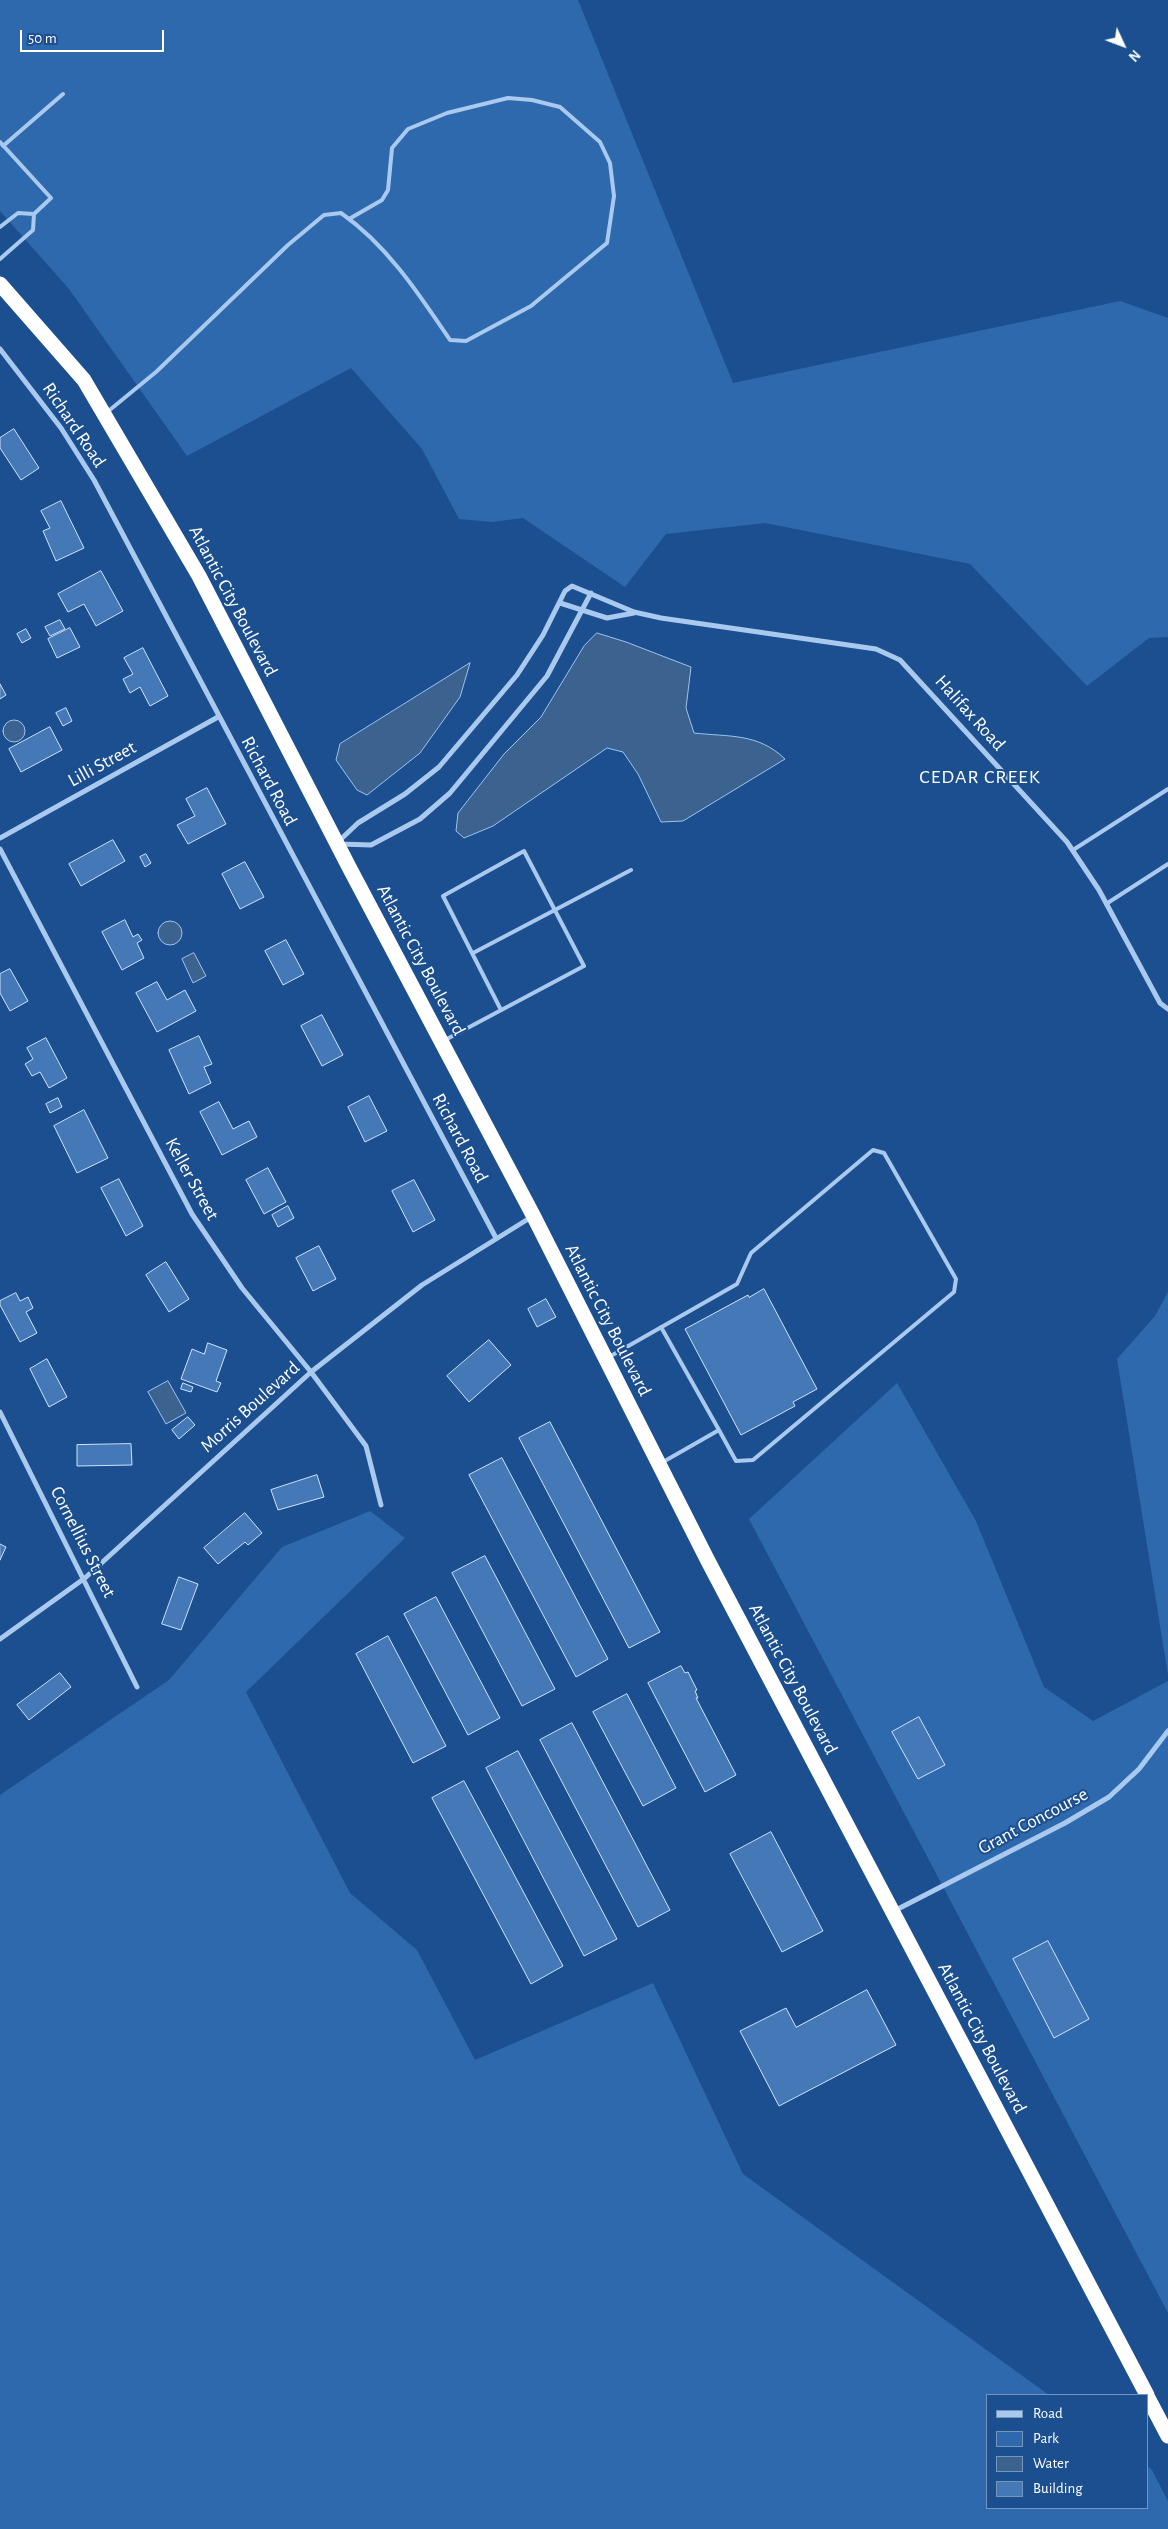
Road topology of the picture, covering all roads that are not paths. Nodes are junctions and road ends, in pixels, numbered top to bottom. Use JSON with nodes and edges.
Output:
{"nodes":[{"id":1,"x":63,"y":94,"type":"dead end"},
{"id":2,"x":2,"y":144,"type":"edge"},
{"id":3,"x":34,"y":214,"type":"junction"},
{"id":4,"x":349,"y":219,"type":"junction"},
{"id":5,"x":0,"y":226,"type":"edge"},
{"id":6,"x":0,"y":259,"type":"edge"},
{"id":7,"x":0,"y":284,"type":"edge"},
{"id":8,"x":0,"y":349,"type":"edge"},
{"id":9,"x":105,"y":415,"type":"junction"},
{"id":10,"x":591,"y":593,"type":"junction"},
{"id":11,"x":560,"y":603,"type":"junction"},
{"id":12,"x":582,"y":612,"type":"junction"},
{"id":13,"x":634,"y":612,"type":"junction"},
{"id":14,"x":218,"y":717,"type":"junction"},
{"id":15,"x":1168,"y":789,"type":"edge"},
{"id":16,"x":0,"y":838,"type":"edge"},
{"id":17,"x":337,"y":844,"type":"junction"},
{"id":18,"x":0,"y":849,"type":"edge"},
{"id":19,"x":1073,"y":850,"type":"junction"},
{"id":20,"x":1168,"y":864,"type":"edge"},
{"id":21,"x":631,"y":870,"type":"dead end"},
{"id":22,"x":1106,"y":904,"type":"junction"},
{"id":23,"x":555,"y":909,"type":"junction"},
{"id":24,"x":473,"y":953,"type":"junction"},
{"id":25,"x":1168,"y":1009,"type":"edge"},
{"id":26,"x":502,"y":1010,"type":"junction"},
{"id":27,"x":441,"y":1042,"type":"junction"},
{"id":28,"x":533,"y":1215,"type":"junction"},
{"id":29,"x":496,"y":1238,"type":"junction"},
{"id":30,"x":662,"y":1327,"type":"junction"},
{"id":31,"x":606,"y":1358,"type":"junction"},
{"id":32,"x":310,"y":1372,"type":"junction"},
{"id":33,"x":0,"y":1412,"type":"edge"},
{"id":34,"x":719,"y":1430,"type":"junction"},
{"id":35,"x":659,"y":1464,"type":"junction"},
{"id":36,"x":381,"y":1505,"type":"dead end"},
{"id":37,"x":84,"y":1578,"type":"junction"},
{"id":38,"x":0,"y":1638,"type":"edge"},
{"id":39,"x":137,"y":1687,"type":"dead end"},
{"id":40,"x":1168,"y":1731,"type":"edge"},
{"id":41,"x":892,"y":1911,"type":"junction"},
{"id":42,"x":1146,"y":2394,"type":"edge"},
{"id":43,"x":1148,"y":2397,"type":"edge"},
{"id":44,"x":1168,"y":2436,"type":"edge"}],
"edges":[{"from":1,"to":2,"type":"lane"},
{"from":2,"to":3,"type":"lane"},
{"from":3,"to":5,"type":"lane"},
{"from":3,"to":6,"type":"lane"},
{"from":4,"to":4,"type":"lane"},
{"from":4,"to":9,"type":"lane"},
{"from":7,"to":9,"type":"highway","name":"Atlantic City Boulevard"},
{"from":8,"to":14,"type":"street","name":"Richard Road"},
{"from":9,"to":17,"type":"highway","name":"Atlantic City Boulevard"},
{"from":10,"to":11,"type":"street","name":"Halifax Road"},
{"from":10,"to":12,"type":"street"},
{"from":10,"to":13,"type":"street","name":"Halifax Road"},
{"from":11,"to":12,"type":"street","name":"Halifax Road"},
{"from":11,"to":17,"type":"street"},
{"from":12,"to":13,"type":"street","name":"Halifax Road"},
{"from":12,"to":17,"type":"street"},
{"from":13,"to":19,"type":"street","name":"Halifax Road"},
{"from":14,"to":16,"type":"street","name":"Lilli Street"},
{"from":14,"to":29,"type":"street","name":"Richard Road"},
{"from":15,"to":19,"type":"lane"},
{"from":17,"to":27,"type":"highway","name":"Atlantic City Boulevard"},
{"from":18,"to":32,"type":"street","name":"Keller Street"},
{"from":19,"to":22,"type":"street","name":"Halifax Road"},
{"from":20,"to":22,"type":"lane"},
{"from":21,"to":23,"type":"lane"},
{"from":22,"to":25,"type":"street","name":"Halifax Road"},
{"from":23,"to":24,"type":"lane"},
{"from":23,"to":24,"type":"lane"},
{"from":23,"to":26,"type":"lane"},
{"from":24,"to":26,"type":"lane"},
{"from":26,"to":27,"type":"lane"},
{"from":27,"to":28,"type":"highway","name":"Atlantic City Boulevard"},
{"from":28,"to":29,"type":"street","name":"Morris Boulevard"},
{"from":28,"to":31,"type":"highway","name":"Atlantic City Boulevard"},
{"from":29,"to":32,"type":"street","name":"Morris Boulevard"},
{"from":30,"to":31,"type":"lane"},
{"from":30,"to":34,"type":"lane"},
{"from":30,"to":34,"type":"lane"},
{"from":31,"to":35,"type":"highway","name":"Atlantic City Boulevard"},
{"from":32,"to":36,"type":"street","name":"Keller Street"},
{"from":32,"to":37,"type":"street","name":"Morris Boulevard"},
{"from":33,"to":37,"type":"street","name":"Cornellius Street"},
{"from":34,"to":35,"type":"lane"},
{"from":35,"to":41,"type":"highway","name":"Atlantic City Boulevard"},
{"from":37,"to":38,"type":"street","name":"Morris Boulevard"},
{"from":37,"to":39,"type":"street","name":"Cornellius Street"},
{"from":40,"to":41,"type":"street","name":"Grant Concourse"},
{"from":41,"to":42,"type":"highway","name":"Atlantic City Boulevard"},
{"from":43,"to":44,"type":"highway","name":"Atlantic City Boulevard"}]}
